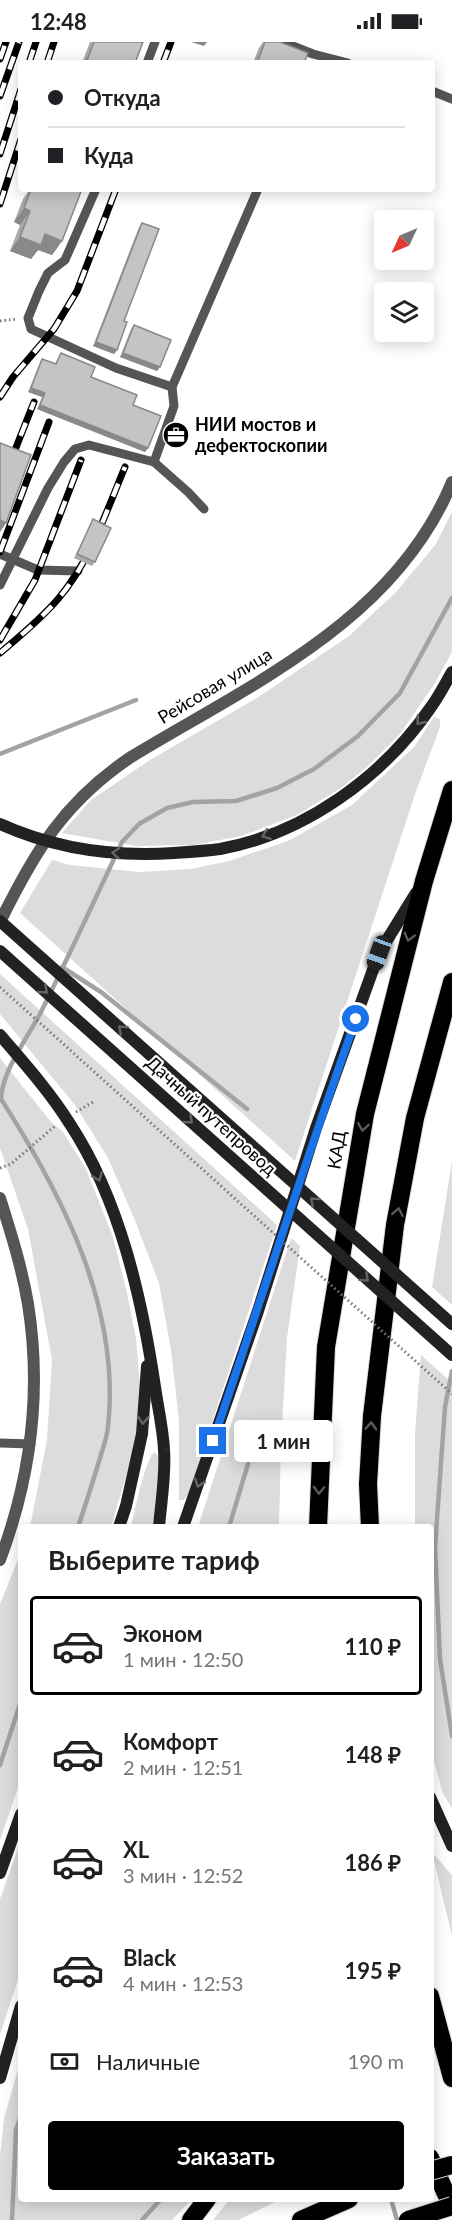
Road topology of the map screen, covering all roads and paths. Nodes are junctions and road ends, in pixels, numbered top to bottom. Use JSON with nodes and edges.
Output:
{"nodes":[{"id":1,"x":155,"y":42,"type":"edge"},
{"id":2,"x":284,"y":42,"type":"edge"},
{"id":3,"x":311,"y":58,"type":"edge"},
{"id":4,"x":148,"y":60,"type":"edge"},
{"id":5,"x":435,"y":92,"type":"edge"},
{"id":6,"x":452,"y":99,"type":"edge"},
{"id":7,"x":95,"y":192,"type":"edge"},
{"id":8,"x":257,"y":192,"type":"edge"},
{"id":9,"x":28,"y":318,"type":"junction"},
{"id":10,"x":0,"y":321,"type":"edge"},
{"id":11,"x":172,"y":387,"type":"junction"},
{"id":12,"x":154,"y":462,"type":"junction"},
{"id":13,"x":452,"y":482,"type":"edge"},
{"id":14,"x":204,"y":509,"type":"dead end"},
{"id":15,"x":0,"y":554,"type":"edge"},
{"id":16,"x":12,"y":559,"type":"junction"},
{"id":17,"x":78,"y":571,"type":"dead end"},
{"id":18,"x":0,"y":585,"type":"edge"},
{"id":19,"x":452,"y":672,"type":"edge"},
{"id":20,"x":452,"y":790,"type":"edge"},
{"id":21,"x":0,"y":824,"type":"edge"},
{"id":22,"x":424,"y":881,"type":"junction"},
{"id":23,"x":0,"y":921,"type":"edge"},
{"id":24,"x":0,"y":951,"type":"edge"},
{"id":25,"x":452,"y":982,"type":"edge"},
{"id":26,"x":0,"y":987,"type":"edge"},
{"id":27,"x":0,"y":1035,"type":"edge"},
{"id":28,"x":93,"y":1102,"type":"dead end"},
{"id":29,"x":73,"y":1119,"type":"junction"},
{"id":30,"x":58,"y":1124,"type":"dead end"},
{"id":31,"x":0,"y":1168,"type":"edge"},
{"id":32,"x":0,"y":1198,"type":"edge"},
{"id":33,"x":452,"y":1324,"type":"edge"},
{"id":34,"x":148,"y":1341,"type":"junction"},
{"id":35,"x":452,"y":1355,"type":"edge"},
{"id":36,"x":452,"y":1394,"type":"edge"},
{"id":37,"x":0,"y":1443,"type":"edge"},
{"id":38,"x":31,"y":1444,"type":"junction"},
{"id":39,"x":368,"y":1484,"type":"junction"},
{"id":40,"x":120,"y":1524,"type":"edge"},
{"id":41,"x":159,"y":1524,"type":"edge"},
{"id":42,"x":184,"y":1524,"type":"edge"},
{"id":43,"x":318,"y":1524,"type":"edge"},
{"id":44,"x":370,"y":1524,"type":"edge"},
{"id":45,"x":378,"y":1524,"type":"edge"},
{"id":46,"x":0,"y":1560,"type":"edge"},
{"id":47,"x":434,"y":1806,"type":"edge"},
{"id":48,"x":18,"y":1822,"type":"edge"},
{"id":49,"x":452,"y":1846,"type":"edge"},
{"id":50,"x":0,"y":1873,"type":"edge"},
{"id":51,"x":434,"y":2008,"type":"edge"},
{"id":52,"x":18,"y":2016,"type":"edge"},
{"id":53,"x":448,"y":2050,"type":"edge"},
{"id":54,"x":0,"y":2078,"type":"edge"},
{"id":55,"x":452,"y":2078,"type":"edge"},
{"id":56,"x":452,"y":2165,"type":"edge"},
{"id":57,"x":434,"y":2167,"type":"edge"},
{"id":58,"x":434,"y":2170,"type":"edge"},
{"id":59,"x":205,"y":2202,"type":"edge"},
{"id":60,"x":342,"y":2202,"type":"edge"},
{"id":61,"x":452,"y":2207,"type":"edge"},
{"id":62,"x":191,"y":2220,"type":"edge"},
{"id":63,"x":301,"y":2220,"type":"edge"},
{"id":64,"x":408,"y":2220,"type":"edge"}],
"edges":[{"from":1,"to":4,"type":"lane"},
{"from":2,"to":3,"type":"lane"},
{"from":5,"to":6,"type":"lane"},
{"from":7,"to":9,"type":"lane"},
{"from":8,"to":11,"type":"lane"},
{"from":9,"to":10,"type":"path"},
{"from":9,"to":11,"type":"lane"},
{"from":11,"to":12,"type":"lane"},
{"from":12,"to":14,"type":"lane"},
{"from":12,"to":16,"type":"lane"},
{"from":13,"to":23,"type":"street","name":"Рейсовая улица"},
{"from":15,"to":16,"type":"lane"},
{"from":16,"to":17,"type":"lane"},
{"from":16,"to":18,"type":"lane"},
{"from":19,"to":21,"type":"main road","one_way":true,"bridge":true},
{"from":20,"to":22,"type":"highway","name":"КАД"},
{"from":22,"to":42,"type":"main road","one_way":true},
{"from":22,"to":43,"type":"highway","name":"КАД","one_way":true},
{"from":33,"to":23,"type":"main road","name":"Дачный путепровод","one_way":true,"bridge":true},
{"from":24,"to":35,"type":"main road","name":"Дачный путепровод","one_way":true,"bridge":true},
{"from":39,"to":25,"type":"highway","one_way":true},
{"from":26,"to":36,"type":"path","bridge":true},
{"from":27,"to":29,"type":"main road"},
{"from":28,"to":29,"type":"path"},
{"from":29,"to":34,"type":"main road","one_way":true},
{"from":30,"to":31,"type":"path"},
{"from":32,"to":38,"type":"street"},
{"from":34,"to":40,"type":"main road","one_way":true},
{"from":34,"to":41,"type":"main road"},
{"from":37,"to":38,"type":"lane"},
{"from":38,"to":46,"type":"street"},
{"from":39,"to":44,"type":"highway"},
{"from":39,"to":45,"type":"main road"},
{"from":47,"to":49,"type":"main road"},
{"from":48,"to":50,"type":"main road"},
{"from":51,"to":53,"type":"highway"},
{"from":52,"to":54,"type":"main road"},
{"from":53,"to":55,"type":"highway"},
{"from":56,"to":58,"type":"highway","bridge":true},
{"from":57,"to":61,"type":"highway"},
{"from":59,"to":62,"type":"highway"},
{"from":60,"to":63,"type":"highway"},
{"from":61,"to":64,"type":"highway","bridge":true}]}
